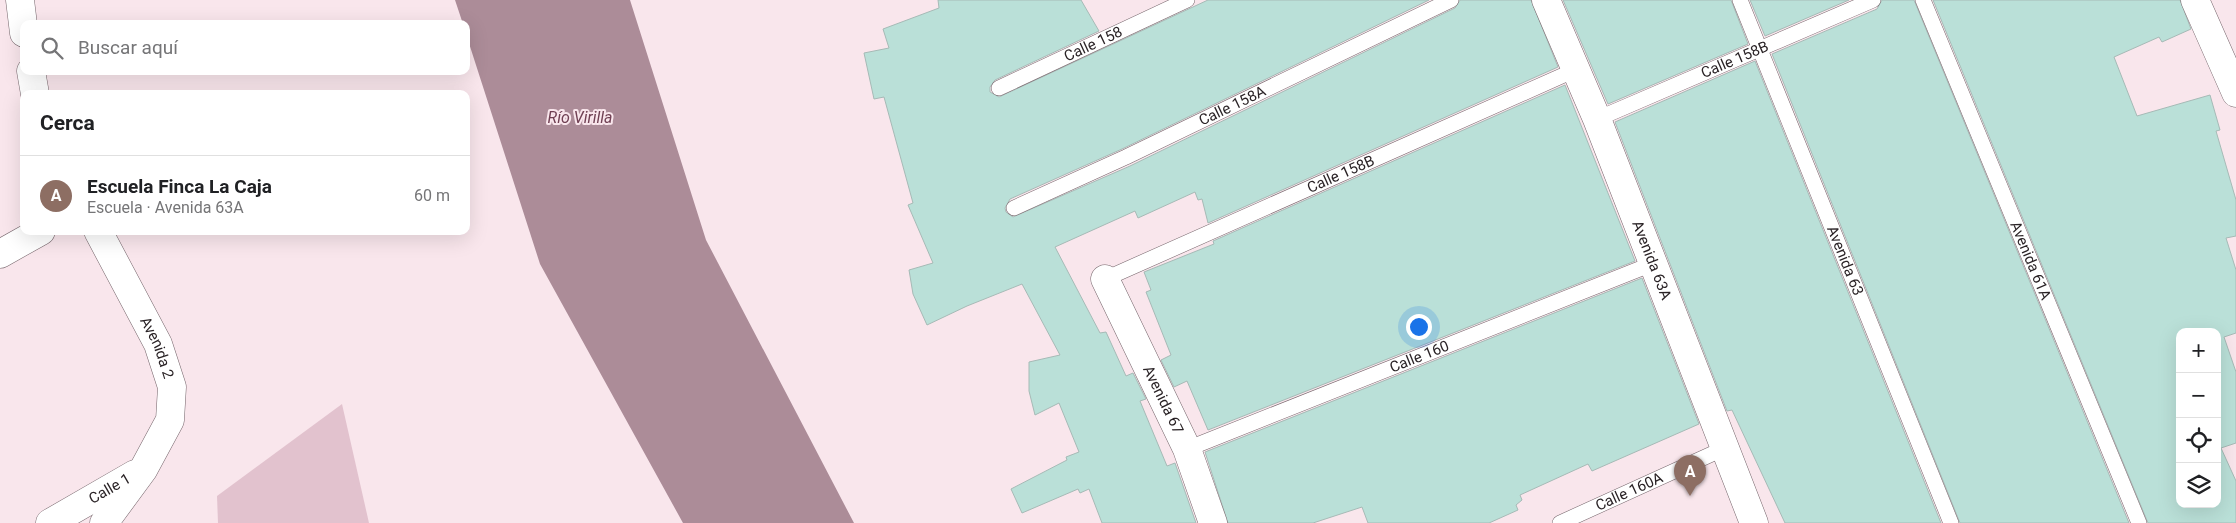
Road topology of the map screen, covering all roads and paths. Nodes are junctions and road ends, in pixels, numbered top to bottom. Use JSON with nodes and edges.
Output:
{"nodes":[{"id":1,"x":20,"y":0,"type":"edge"},
{"id":2,"x":1187,"y":0,"type":"edge"},
{"id":3,"x":1451,"y":0,"type":"edge"},
{"id":4,"x":1546,"y":0,"type":"edge"},
{"id":5,"x":1740,"y":0,"type":"edge"},
{"id":6,"x":1873,"y":0,"type":"edge"},
{"id":7,"x":1923,"y":0,"type":"edge"},
{"id":8,"x":2195,"y":0,"type":"edge"},
{"id":9,"x":22,"y":20,"type":"edge"},
{"id":10,"x":1760,"y":49,"type":"junction"},
{"id":11,"x":1575,"y":70,"type":"junction"},
{"id":12,"x":32,"y":75,"type":"edge"},
{"id":13,"x":999,"y":88,"type":"dead end"},
{"id":14,"x":34,"y":90,"type":"edge"},
{"id":15,"x":2236,"y":93,"type":"edge"},
{"id":16,"x":1597,"y":120,"type":"junction"},
{"id":17,"x":1014,"y":208,"type":"dead end"},
{"id":18,"x":34,"y":235,"type":"edge"},
{"id":19,"x":100,"y":235,"type":"edge"},
{"id":20,"x":0,"y":254,"type":"edge"},
{"id":21,"x":1652,"y":264,"type":"junction"},
{"id":22,"x":1105,"y":279,"type":"joint"},
{"id":23,"x":1725,"y":448,"type":"junction"},
{"id":24,"x":1187,"y":449,"type":"junction"},
{"id":25,"x":143,"y":470,"type":"junction"},
{"id":26,"x":50,"y":523,"type":"edge"},
{"id":27,"x":104,"y":523,"type":"edge"},
{"id":28,"x":1213,"y":523,"type":"edge"},
{"id":29,"x":1560,"y":523,"type":"edge"},
{"id":30,"x":1754,"y":523,"type":"edge"},
{"id":31,"x":1951,"y":523,"type":"edge"},
{"id":32,"x":2139,"y":523,"type":"edge"}],
"edges":[{"from":1,"to":9,"type":"street"},
{"from":2,"to":13,"type":"lane","name":"Calle 158"},
{"from":3,"to":17,"type":"lane","name":"Calle 158A"},
{"from":4,"to":11,"type":"street","name":"Avenida 63A"},
{"from":5,"to":10,"type":"lane","name":"Avenida 63"},
{"from":6,"to":10,"type":"lane","name":"Calle 158B"},
{"from":7,"to":32,"type":"lane","name":"Avenida 61A"},
{"from":8,"to":15,"type":"street"},
{"from":10,"to":16,"type":"lane","name":"Calle 158B"},
{"from":10,"to":31,"type":"lane","name":"Avenida 63"},
{"from":11,"to":16,"type":"street","name":"Avenida 63A"},
{"from":11,"to":22,"type":"lane","name":"Calle 158B"},
{"from":12,"to":14,"type":"street"},
{"from":16,"to":21,"type":"street","name":"Avenida 63A"},
{"from":18,"to":20,"type":"street"},
{"from":19,"to":25,"type":"street","name":"Avenida 2"},
{"from":21,"to":23,"type":"street","name":"Avenida 63A"},
{"from":21,"to":24,"type":"lane","name":"Calle 160"},
{"from":22,"to":24,"type":"street","name":"Avenida 67"},
{"from":23,"to":29,"type":"lane","name":"Calle 160A"},
{"from":23,"to":30,"type":"street","name":"Avenida 63A"},
{"from":24,"to":28,"type":"street","name":"Avenida 67"},
{"from":25,"to":26,"type":"street","name":"Calle 1"},
{"from":25,"to":27,"type":"street","name":"Avenida 2"}]}
